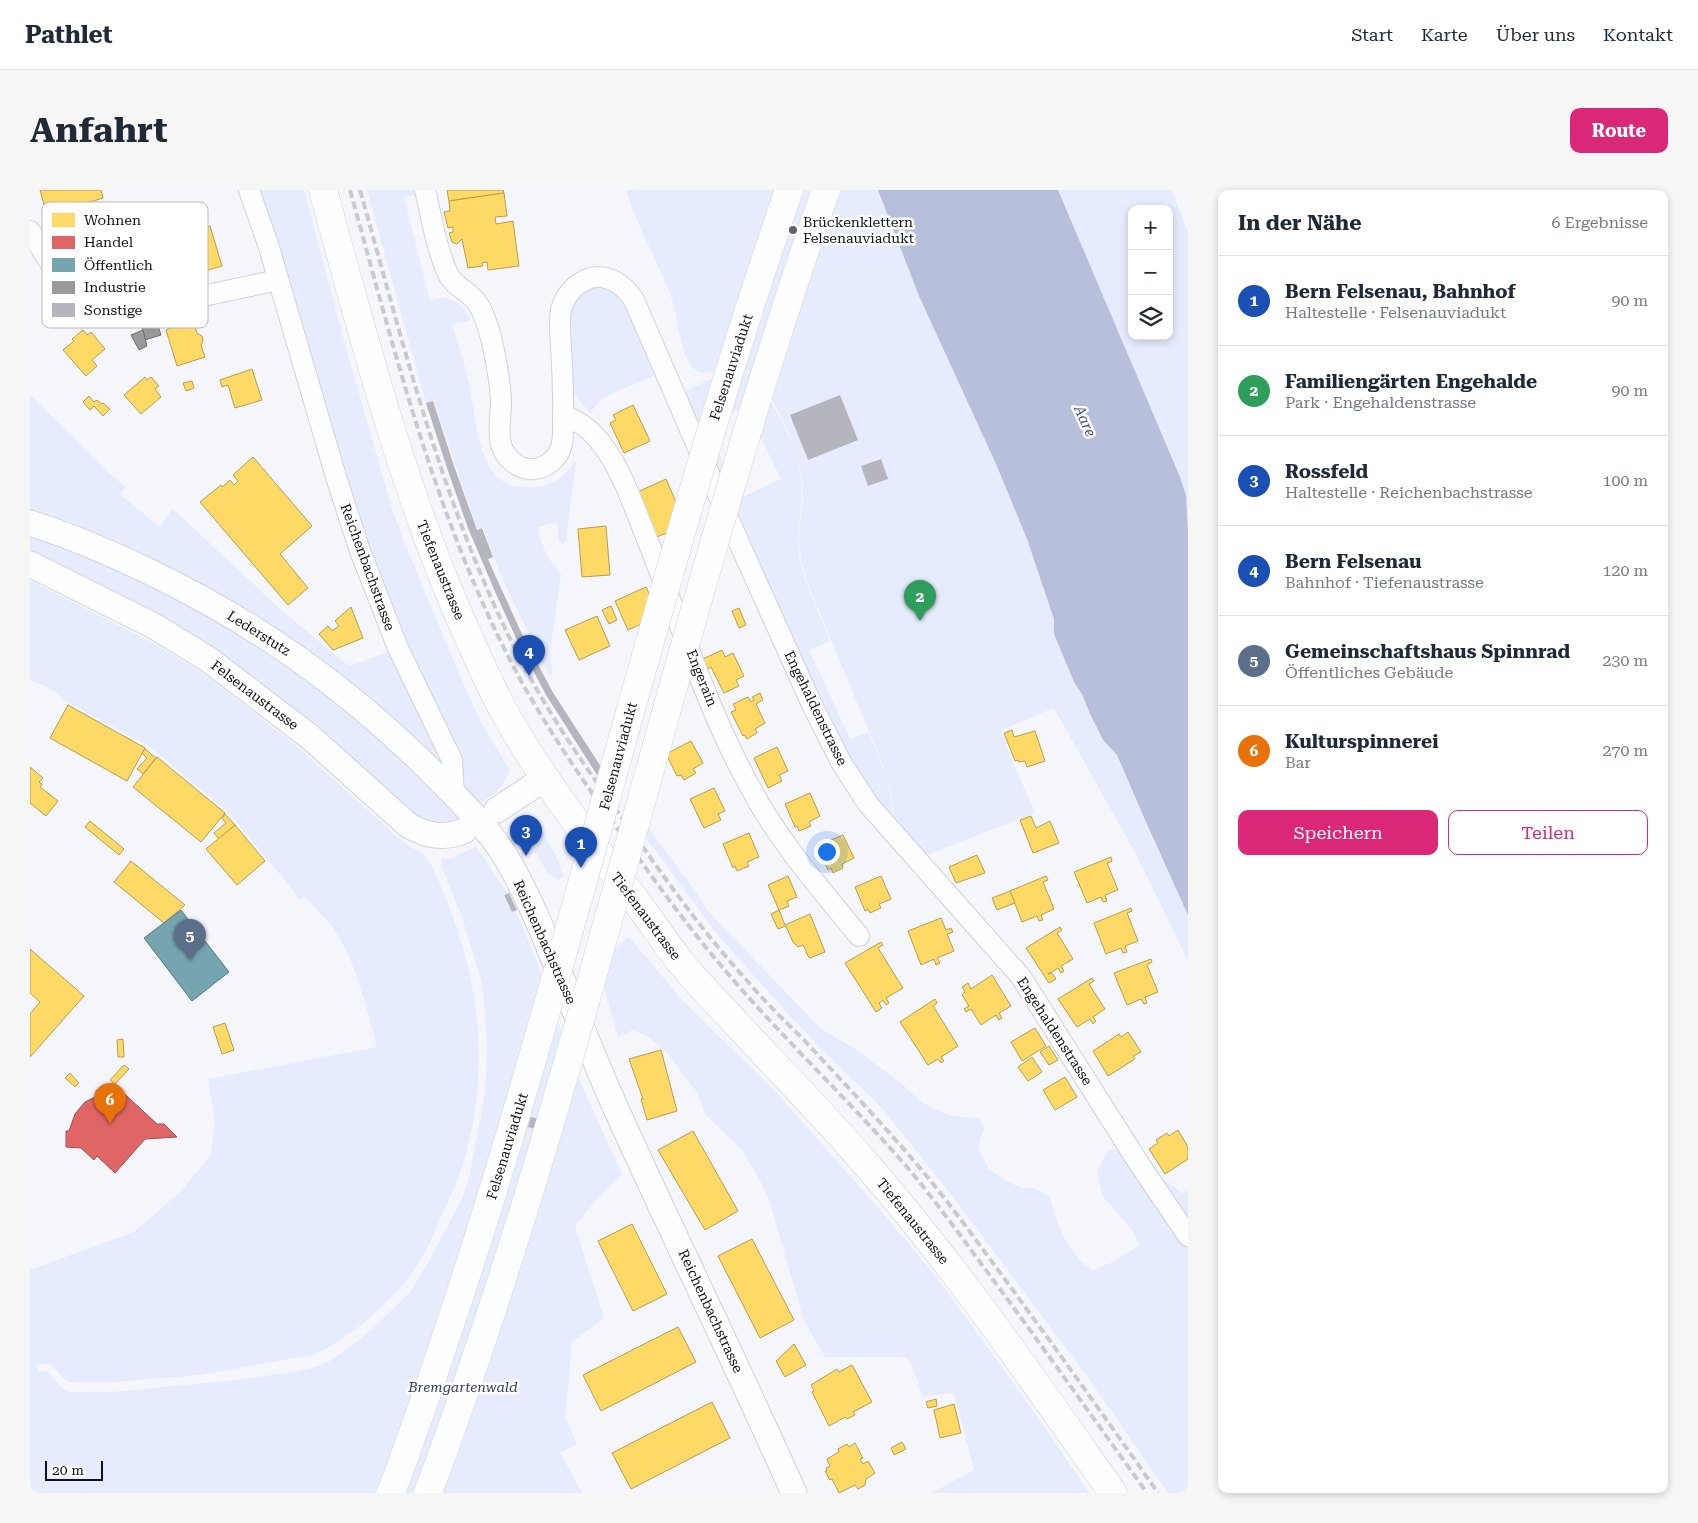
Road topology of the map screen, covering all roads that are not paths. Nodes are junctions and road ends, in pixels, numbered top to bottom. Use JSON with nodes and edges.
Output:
{"nodes":[{"id":1,"x":249,"y":190,"type":"edge"},
{"id":2,"x":323,"y":190,"type":"edge"},
{"id":3,"x":425,"y":190,"type":"edge"},
{"id":4,"x":789,"y":190,"type":"edge"},
{"id":5,"x":826,"y":190,"type":"edge"},
{"id":6,"x":30,"y":231,"type":"edge"},
{"id":7,"x":42,"y":250,"type":"edge"},
{"id":8,"x":278,"y":280,"type":"junction"},
{"id":9,"x":208,"y":295,"type":"edge"},
{"id":10,"x":563,"y":414,"type":"junction"},
{"id":11,"x":30,"y":524,"type":"edge"},
{"id":12,"x":30,"y":564,"type":"edge"},
{"id":13,"x":545,"y":778,"type":"junction"},
{"id":14,"x":454,"y":795,"type":"junction"},
{"id":15,"x":497,"y":810,"type":"dead end"},
{"id":16,"x":464,"y":831,"type":"dead end"},
{"id":17,"x":859,"y":936,"type":"dead end"},
{"id":18,"x":1188,"y":1236,"type":"edge"},
{"id":19,"x":391,"y":1493,"type":"edge"},
{"id":20,"x":428,"y":1493,"type":"edge"},
{"id":21,"x":794,"y":1493,"type":"edge"},
{"id":22,"x":1113,"y":1493,"type":"edge"}],
"edges":[{"from":1,"to":8,"type":"street","name":"Reichenbachstrasse"},
{"from":2,"to":13,"type":"main road","name":"Tiefenaustrasse"},
{"from":3,"to":10,"type":"street","name":"Engehaldenstrasse"},
{"from":4,"to":19,"type":"main road","name":"Felsenauviadukt","bridge":true},
{"from":5,"to":20,"type":"main road","bridge":true},
{"from":6,"to":7,"type":"street"},
{"from":8,"to":9,"type":"street"},
{"from":8,"to":14,"type":"street","name":"Reichenbachstrasse"},
{"from":10,"to":17,"type":"street","name":"Engerain"},
{"from":10,"to":18,"type":"street","name":"Engehaldenstrasse"},
{"from":11,"to":14,"type":"street","name":"Lederstutz"},
{"from":12,"to":16,"type":"street","name":"Felsenaustrasse"},
{"from":13,"to":15,"type":"street"},
{"from":13,"to":22,"type":"main road","name":"Tiefenaustrasse"},
{"from":14,"to":21,"type":"street","name":"Reichenbachstrasse"}]}
